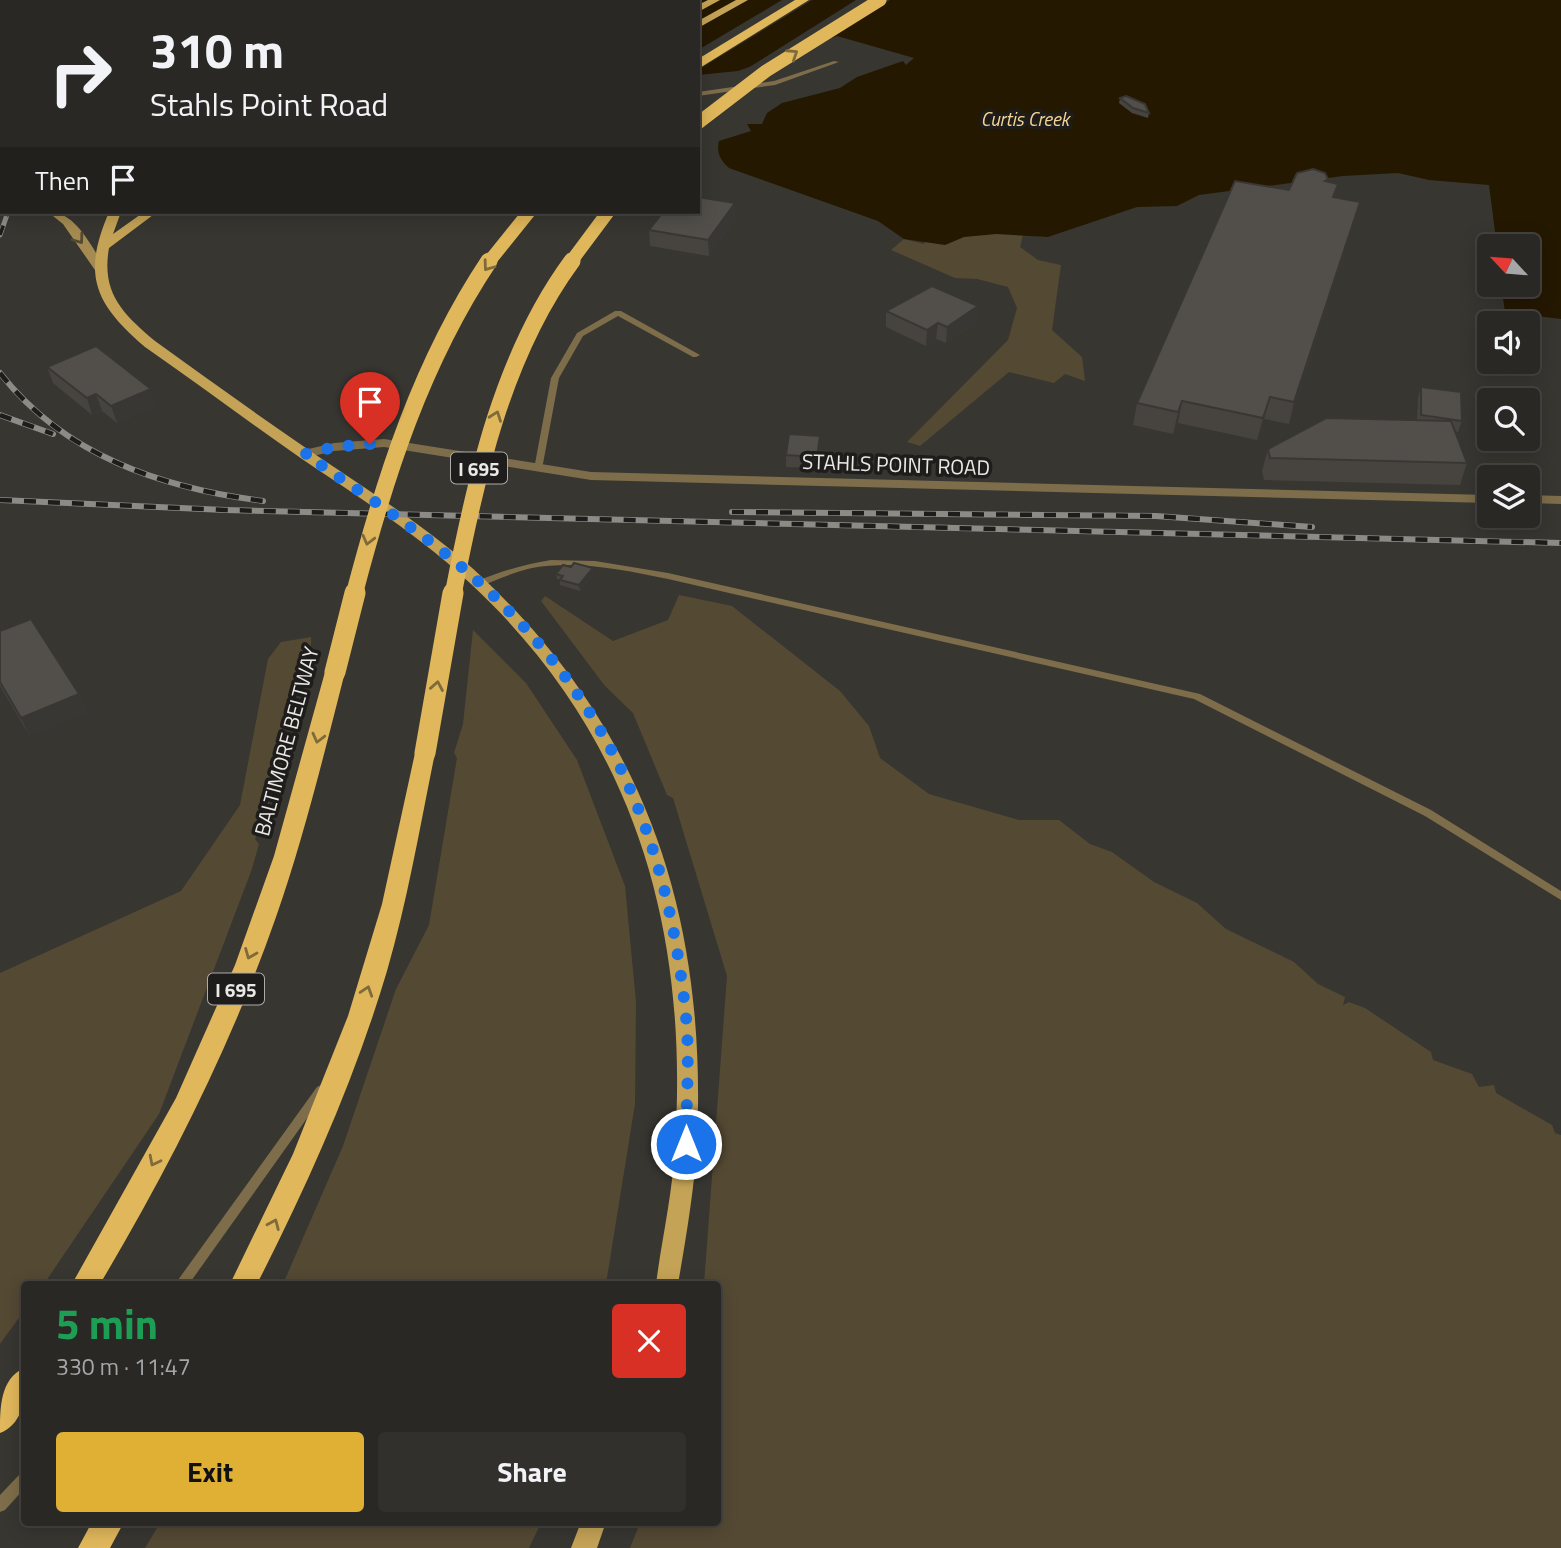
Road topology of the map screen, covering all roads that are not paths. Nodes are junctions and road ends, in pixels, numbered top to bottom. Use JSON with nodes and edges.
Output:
{"nodes":[{"id":1,"x":743,"y":0,"type":"edge"},
{"id":2,"x":803,"y":0,"type":"edge"},
{"id":3,"x":880,"y":0,"type":"edge"},
{"id":4,"x":700,"y":24,"type":"edge"},
{"id":5,"x":836,"y":61,"type":"dead end"},
{"id":6,"x":700,"y":64,"type":"edge"},
{"id":7,"x":700,"y":94,"type":"edge"},
{"id":8,"x":700,"y":121,"type":"edge"},
{"id":9,"x":57,"y":214,"type":"edge"},
{"id":10,"x":114,"y":214,"type":"edge"},
{"id":11,"x":148,"y":214,"type":"edge"},
{"id":12,"x":527,"y":214,"type":"edge"},
{"id":13,"x":607,"y":214,"type":"edge"},
{"id":14,"x":101,"y":248,"type":"junction"},
{"id":15,"x":101,"y":270,"type":"junction"},
{"id":16,"x":696,"y":355,"type":"dead end"},
{"id":17,"x":305,"y":454,"type":"junction"},
{"id":18,"x":538,"y":469,"type":"junction"},
{"id":19,"x":1477,"y":499,"type":"edge"},
{"id":20,"x":1540,"y":499,"type":"edge"},
{"id":21,"x":1561,"y":500,"type":"edge"},
{"id":22,"x":480,"y":583,"type":"junction"},
{"id":23,"x":1561,"y":896,"type":"edge"},
{"id":24,"x":346,"y":1056,"type":"junction"},
{"id":25,"x":87,"y":1281,"type":"edge"},
{"id":26,"x":183,"y":1281,"type":"edge"},
{"id":27,"x":245,"y":1281,"type":"edge"},
{"id":28,"x":667,"y":1281,"type":"edge"},
{"id":29,"x":21,"y":1387,"type":"edge"},
{"id":30,"x":0,"y":1419,"type":"edge"},
{"id":31,"x":21,"y":1483,"type":"edge"},
{"id":32,"x":0,"y":1505,"type":"edge"},
{"id":33,"x":107,"y":1526,"type":"edge"},
{"id":34,"x":592,"y":1526,"type":"edge"},
{"id":35,"x":93,"y":1548,"type":"edge"},
{"id":36,"x":584,"y":1548,"type":"edge"}],
"edges":[{"from":1,"to":4,"type":"main road"},
{"from":2,"to":6,"type":"highway"},
{"from":8,"to":3,"type":"highway","one_way":true,"bridge":true},
{"from":5,"to":7,"type":"lane"},
{"from":9,"to":15,"type":"main road","one_way":true},
{"from":10,"to":14,"type":"main road"},
{"from":11,"to":14,"type":"main road"},
{"from":12,"to":25,"type":"highway","name":"BALTIMORE BELTWAY","number":"I 695","one_way":true,"bridge":true},
{"from":24,"to":13,"type":"highway","number":"I 695","one_way":true,"bridge":true},
{"from":14,"to":15,"type":"main road"},
{"from":15,"to":17,"type":"main road"},
{"from":16,"to":18,"type":"lane"},
{"from":17,"to":18,"type":"street","name":"STAHLS POINT ROAD"},
{"from":17,"to":22,"type":"main road"},
{"from":18,"to":19,"type":"street","name":"STAHLS POINT ROAD"},
{"from":20,"to":21,"type":"street"},
{"from":22,"to":23,"type":"lane"},
{"from":22,"to":28,"type":"main road"},
{"from":24,"to":26,"type":"lane"},
{"from":27,"to":24,"type":"highway","number":"I 695","one_way":true},
{"from":29,"to":30,"type":"highway"},
{"from":31,"to":32,"type":"lane"},
{"from":33,"to":35,"type":"highway"},
{"from":34,"to":36,"type":"main road"}]}
